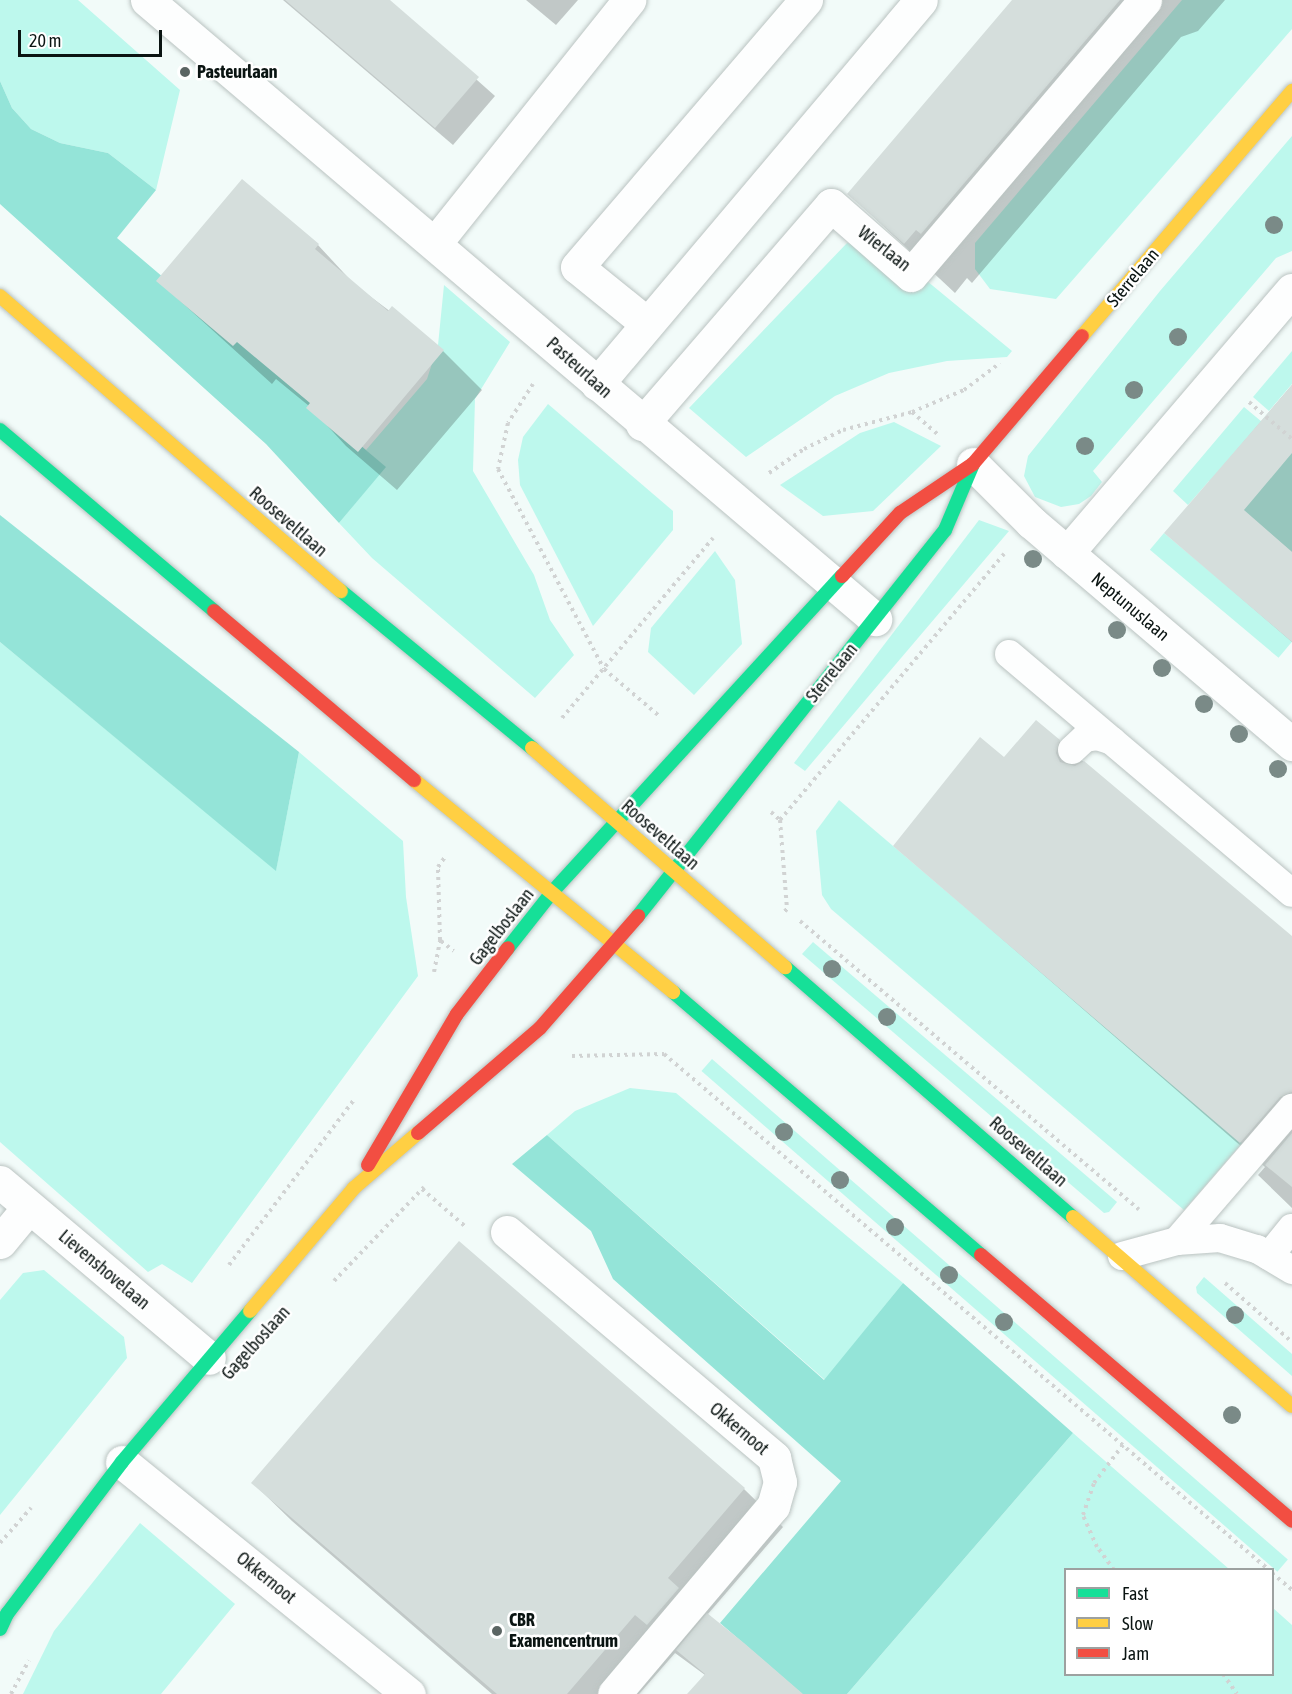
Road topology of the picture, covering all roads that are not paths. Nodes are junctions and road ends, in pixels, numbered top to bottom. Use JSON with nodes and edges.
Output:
{"nodes":[{"id":1,"x":147,"y":0,"type":"edge"},
{"id":2,"x":630,"y":0,"type":"edge"},
{"id":3,"x":806,"y":0,"type":"edge"},
{"id":4,"x":921,"y":0,"type":"edge"},
{"id":5,"x":1145,"y":0,"type":"edge"},
{"id":6,"x":1292,"y":91,"type":"edge"},
{"id":7,"x":436,"y":242,"type":"junction"},
{"id":8,"x":1292,"y":290,"type":"edge"},
{"id":9,"x":0,"y":296,"type":"edge"},
{"id":10,"x":645,"y":322,"type":"junction"},
{"id":11,"x":597,"y":384,"type":"junction"},
{"id":12,"x":642,"y":424,"type":"junction"},
{"id":13,"x":0,"y":430,"type":"edge"},
{"id":14,"x":973,"y":464,"type":"junction"},
{"id":15,"x":1067,"y":553,"type":"junction"},
{"id":16,"x":833,"y":584,"type":"junction"},
{"id":17,"x":875,"y":620,"type":"junction"},
{"id":18,"x":1009,"y":654,"type":"dead end"},
{"id":19,"x":1112,"y":741,"type":"junction"},
{"id":20,"x":1292,"y":744,"type":"edge"},
{"id":21,"x":1072,"y":750,"type":"dead end"},
{"id":22,"x":619,"y":824,"type":"junction"},
{"id":23,"x":672,"y":869,"type":"junction"},
{"id":24,"x":553,"y":891,"type":"junction"},
{"id":25,"x":1292,"y":893,"type":"edge"},
{"id":26,"x":617,"y":944,"type":"junction"},
{"id":27,"x":1292,"y":1108,"type":"edge"},
{"id":28,"x":0,"y":1182,"type":"edge"},
{"id":29,"x":354,"y":1188,"type":"junction"},
{"id":30,"x":29,"y":1207,"type":"junction"},
{"id":31,"x":1292,"y":1228,"type":"edge"},
{"id":32,"x":507,"y":1232,"type":"road end"},
{"id":33,"x":1177,"y":1241,"type":"junction"},
{"id":34,"x":0,"y":1242,"type":"edge"},
{"id":35,"x":1122,"y":1256,"type":"junction"},
{"id":36,"x":1280,"y":1263,"type":"edge"},
{"id":37,"x":209,"y":1358,"type":"junction"},
{"id":38,"x":1292,"y":1406,"type":"edge"},
{"id":39,"x":122,"y":1462,"type":"junction"},
{"id":40,"x":1292,"y":1521,"type":"edge"},
{"id":41,"x":0,"y":1629,"type":"edge"},
{"id":42,"x":410,"y":1694,"type":"edge"},
{"id":43,"x":614,"y":1694,"type":"edge"}],
"edges":[{"from":1,"to":7,"type":"street","name":"Pasteurlaan"},
{"from":2,"to":7,"type":"street"},
{"from":3,"to":10,"type":"street"},
{"from":4,"to":10,"type":"street"},
{"from":5,"to":12,"type":"street","name":"Wierlaan"},
{"from":6,"to":14,"type":"main road","name":"Sterrelaan"},
{"from":7,"to":11,"type":"street","name":"Pasteurlaan"},
{"from":8,"to":15,"type":"street"},
{"from":9,"to":22,"type":"main road","name":"Rooseveltlaan"},
{"from":10,"to":11,"type":"street"},
{"from":11,"to":12,"type":"street","name":"Pasteurlaan"},
{"from":12,"to":16,"type":"street","name":"Pasteurlaan"},
{"from":13,"to":24,"type":"main road"},
{"from":14,"to":15,"type":"street","name":"Neptunuslaan"},
{"from":14,"to":16,"type":"main road","name":"Sterrelaan"},
{"from":14,"to":17,"type":"main road","name":"Sterrelaan"},
{"from":15,"to":20,"type":"street","name":"Neptunuslaan"},
{"from":16,"to":17,"type":"street","name":"Pasteurlaan"},
{"from":16,"to":22,"type":"main road","name":"Sterrelaan"},
{"from":17,"to":23,"type":"main road","name":"Sterrelaan"},
{"from":18,"to":19,"type":"lane"},
{"from":19,"to":21,"type":"lane"},
{"from":19,"to":25,"type":"lane"},
{"from":22,"to":23,"type":"main road","name":"Rooseveltlaan"},
{"from":22,"to":24,"type":"main road","name":"Gagelboslaan"},
{"from":23,"to":26,"type":"main road","name":"Gagelboslaan"},
{"from":23,"to":35,"type":"main road","name":"Rooseveltlaan"},
{"from":24,"to":26,"type":"main road"},
{"from":24,"to":29,"type":"main road","name":"Gagelboslaan"},
{"from":26,"to":29,"type":"main road","name":"Gagelboslaan"},
{"from":26,"to":40,"type":"main road"},
{"from":27,"to":33,"type":"lane"},
{"from":28,"to":30,"type":"street","name":"Lievenshovelaan"},
{"from":29,"to":37,"type":"main road","name":"Gagelboslaan"},
{"from":30,"to":34,"type":"street"},
{"from":30,"to":37,"type":"street","name":"Lievenshovelaan"},
{"from":31,"to":36,"type":"lane"},
{"from":32,"to":43,"type":"street","name":"Okkernoot"},
{"from":33,"to":35,"type":"lane"},
{"from":33,"to":36,"type":"lane"},
{"from":35,"to":38,"type":"main road","name":"Rooseveltlaan"},
{"from":37,"to":39,"type":"main road","name":"Gagelboslaan"},
{"from":39,"to":41,"type":"main road","name":"Gagelboslaan"},
{"from":39,"to":42,"type":"street","name":"Okkernoot"}]}
